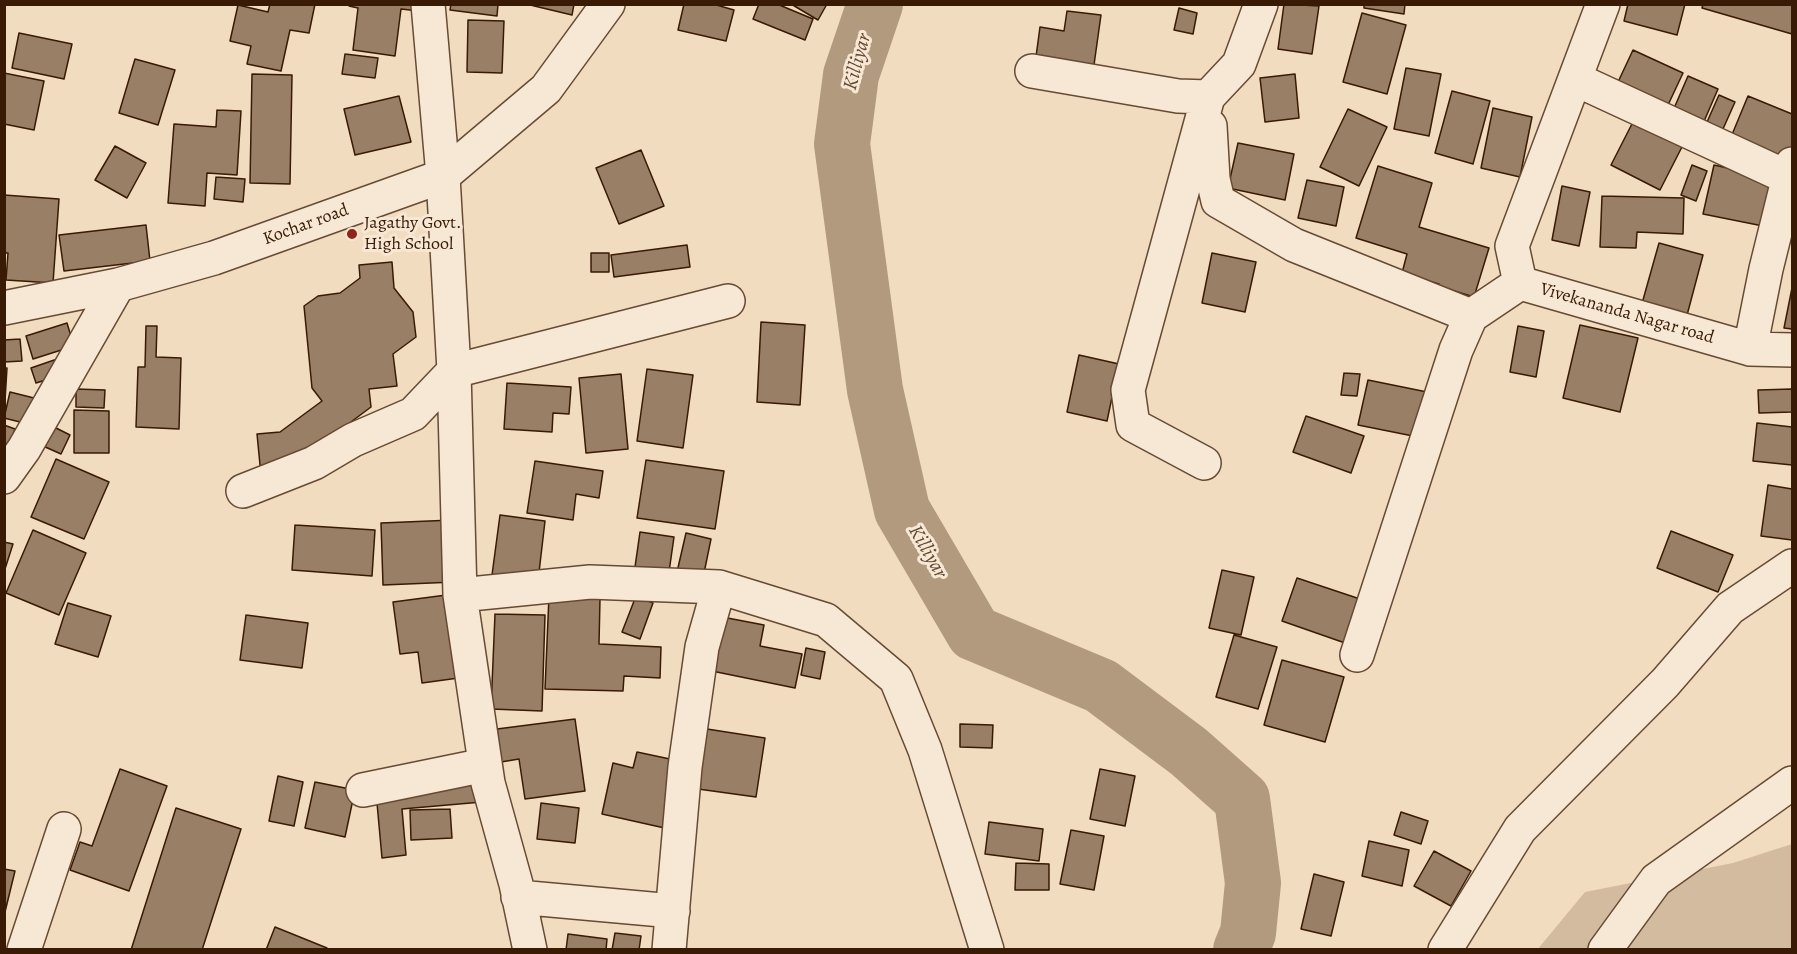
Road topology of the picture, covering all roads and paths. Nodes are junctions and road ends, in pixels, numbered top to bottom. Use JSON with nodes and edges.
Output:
{"nodes":[{"id":1,"x":428,"y":4,"type":"edge"},
{"id":2,"x":608,"y":4,"type":"edge"},
{"id":3,"x":1261,"y":4,"type":"edge"},
{"id":4,"x":1603,"y":4,"type":"edge"},
{"id":5,"x":1032,"y":71,"type":"dead end"},
{"id":6,"x":1575,"y":79,"type":"junction"},
{"id":7,"x":1193,"y":97,"type":"junction"},
{"id":8,"x":1791,"y":171,"type":"edge"},
{"id":9,"x":443,"y":176,"type":"junction"},
{"id":10,"x":1520,"y":283,"type":"junction"},
{"id":11,"x":118,"y":285,"type":"junction"},
{"id":12,"x":728,"y":301,"type":"dead end"},
{"id":13,"x":4,"y":308,"type":"edge"},
{"id":14,"x":1471,"y":316,"type":"junction"},
{"id":15,"x":1750,"y":349,"type":"junction"},
{"id":16,"x":1792,"y":350,"type":"edge"},
{"id":17,"x":454,"y":371,"type":"junction"},
{"id":18,"x":1204,"y":463,"type":"dead end"},
{"id":19,"x":4,"y":477,"type":"edge"},
{"id":20,"x":243,"y":491,"type":"dead end"},
{"id":21,"x":1792,"y":566,"type":"edge"},
{"id":22,"x":719,"y":587,"type":"junction"},
{"id":23,"x":460,"y":595,"type":"junction"},
{"id":24,"x":1357,"y":655,"type":"dead end"},
{"id":25,"x":485,"y":765,"type":"junction"},
{"id":26,"x":1792,"y":783,"type":"edge"},
{"id":27,"x":363,"y":790,"type":"dead end"},
{"id":28,"x":64,"y":829,"type":"dead end"},
{"id":29,"x":518,"y":897,"type":"junction"},
{"id":30,"x":673,"y":911,"type":"junction"},
{"id":31,"x":24,"y":950,"type":"edge"},
{"id":32,"x":530,"y":950,"type":"edge"},
{"id":33,"x":669,"y":950,"type":"edge"},
{"id":34,"x":987,"y":950,"type":"edge"},
{"id":35,"x":1445,"y":950,"type":"edge"},
{"id":36,"x":1605,"y":950,"type":"edge"}],
"edges":[{"from":1,"to":9,"type":"street"},
{"from":2,"to":9,"type":"street","name":"Kochar road"},
{"from":3,"to":7,"type":"street"},
{"from":4,"to":6,"type":"street"},
{"from":5,"to":7,"type":"street"},
{"from":6,"to":8,"type":"street"},
{"from":6,"to":10,"type":"street"},
{"from":7,"to":14,"type":"street"},
{"from":7,"to":18,"type":"street"},
{"from":8,"to":15,"type":"street"},
{"from":9,"to":11,"type":"street","name":"Kochar road"},
{"from":9,"to":17,"type":"street"},
{"from":10,"to":14,"type":"street","name":"Vivekananda Nagar road"},
{"from":10,"to":15,"type":"street","name":"Vivekananda Nagar road"},
{"from":11,"to":13,"type":"street","name":"Kochar road"},
{"from":11,"to":19,"type":"street"},
{"from":12,"to":17,"type":"street"},
{"from":14,"to":24,"type":"street"},
{"from":15,"to":16,"type":"street","name":"Vivekananda Nagar road"},
{"from":17,"to":20,"type":"street"},
{"from":17,"to":23,"type":"street"},
{"from":21,"to":35,"type":"street"},
{"from":22,"to":23,"type":"street"},
{"from":22,"to":30,"type":"street"},
{"from":22,"to":34,"type":"street"},
{"from":23,"to":25,"type":"street"},
{"from":25,"to":27,"type":"street"},
{"from":25,"to":29,"type":"street"},
{"from":26,"to":36,"type":"street"},
{"from":28,"to":31,"type":"street"},
{"from":29,"to":30,"type":"street"},
{"from":29,"to":32,"type":"street"},
{"from":30,"to":33,"type":"street"}]}
